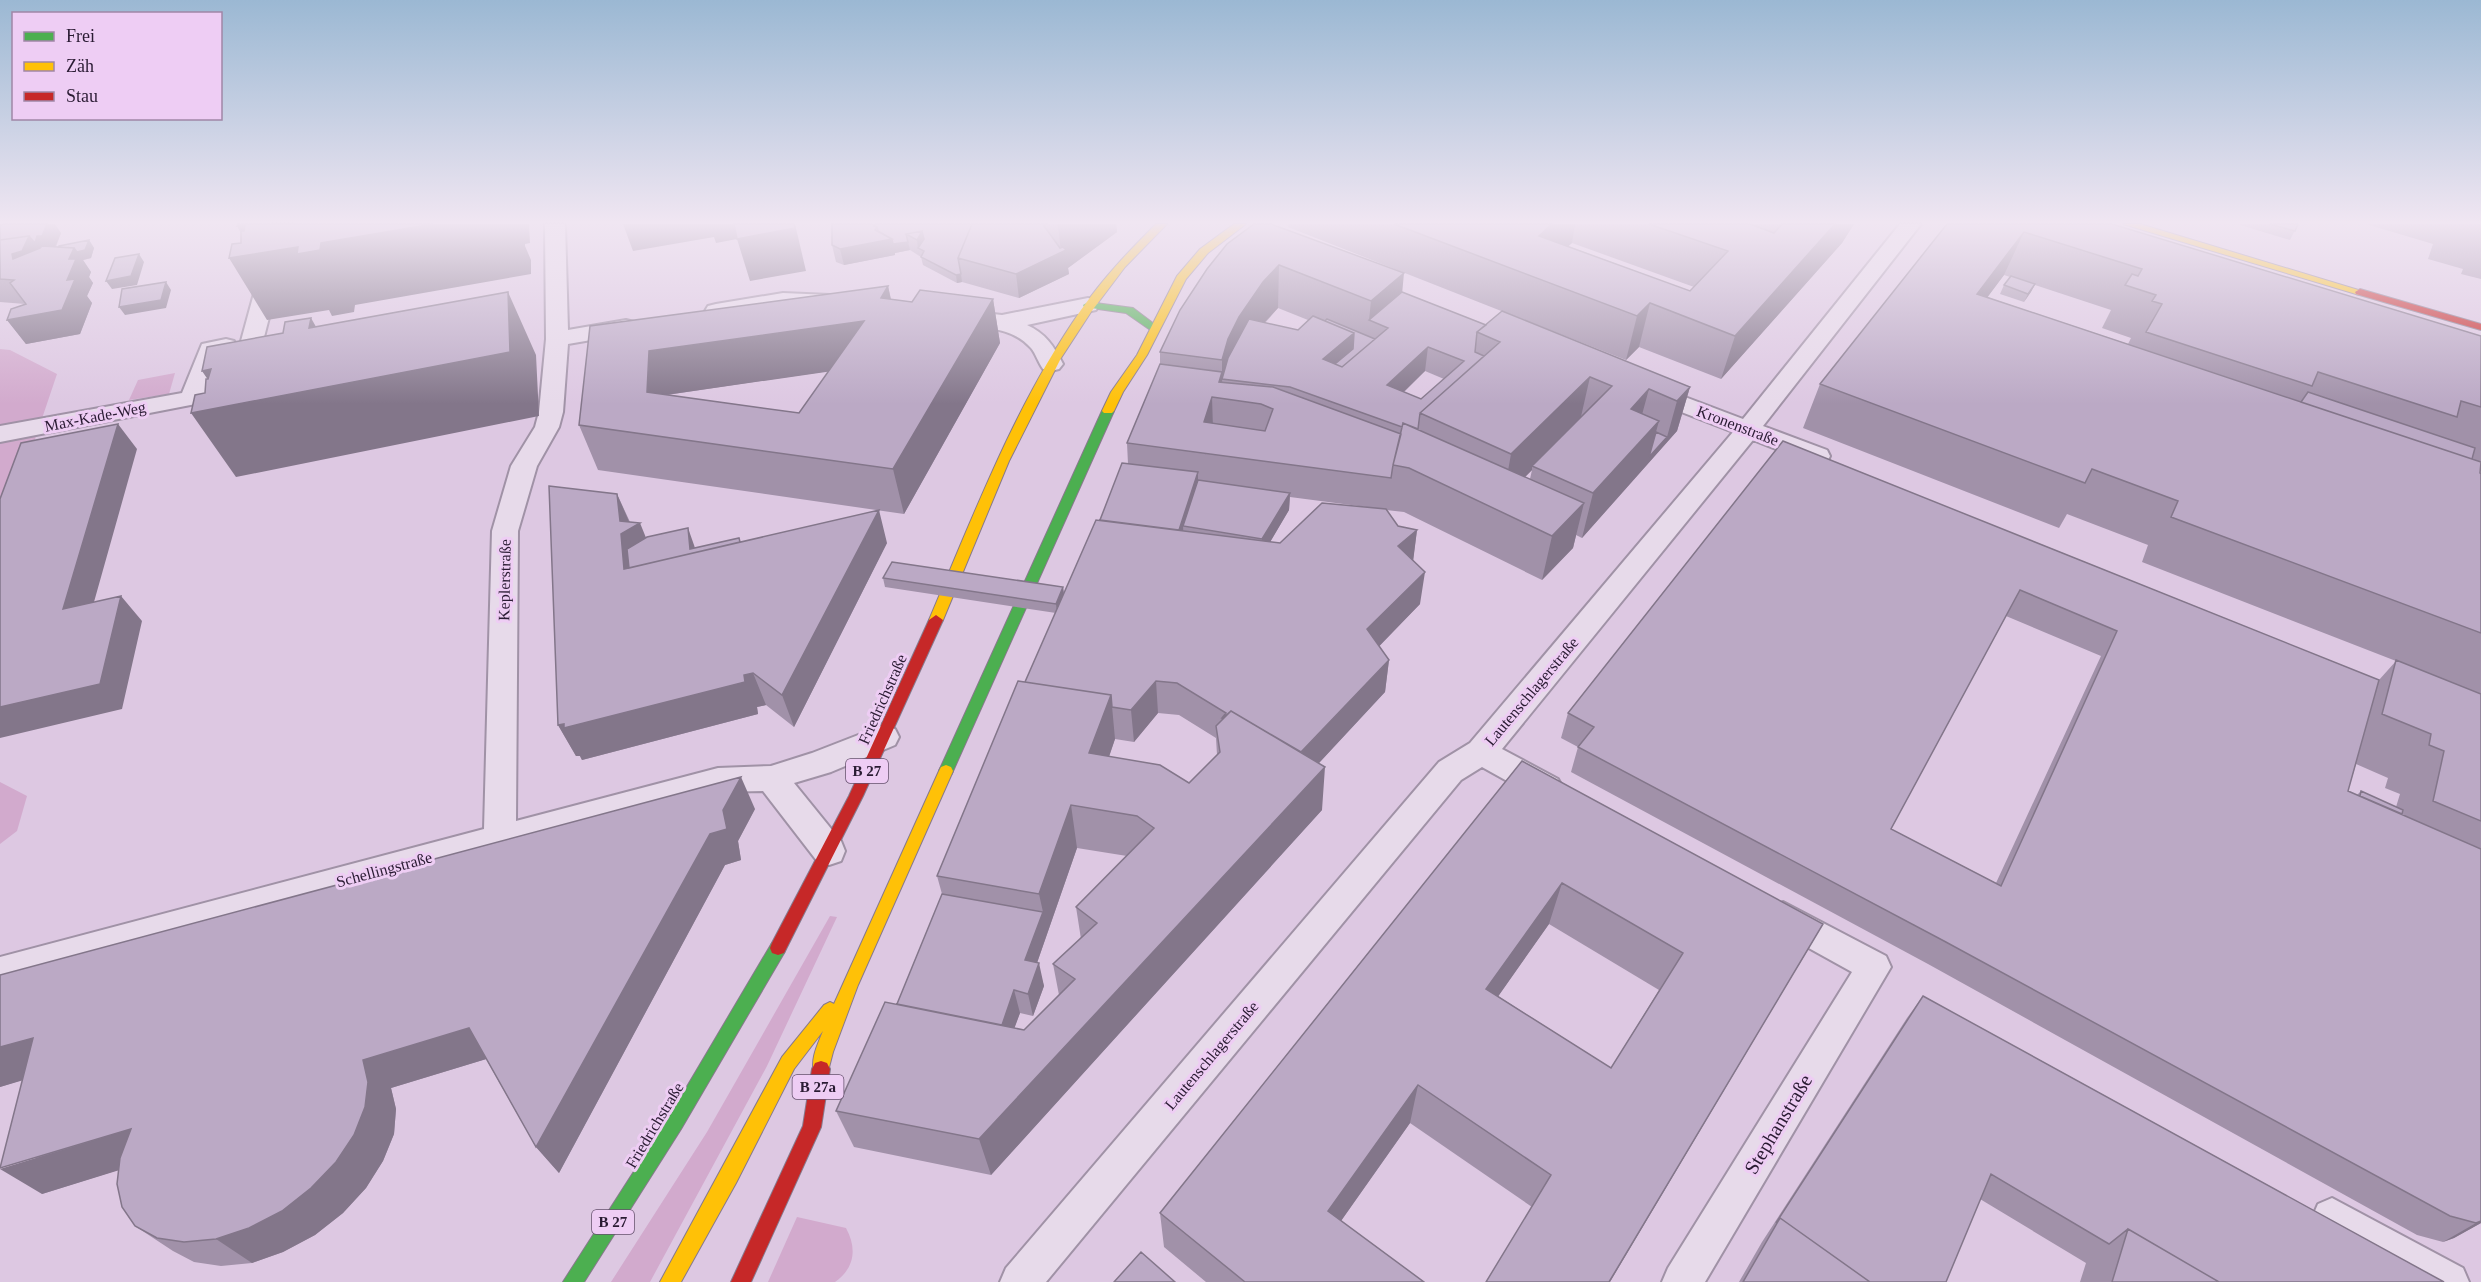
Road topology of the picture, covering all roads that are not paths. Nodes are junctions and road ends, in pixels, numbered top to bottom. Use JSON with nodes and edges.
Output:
{"nodes":[{"id":1,"x":267,"y":284,"type":"edge"},
{"id":2,"x":556,"y":284,"type":"edge"},
{"id":3,"x":1105,"y":284,"type":"edge"},
{"id":4,"x":1175,"y":284,"type":"edge"},
{"id":5,"x":1862,"y":284,"type":"edge"},
{"id":6,"x":2333,"y":284,"type":"edge"},
{"id":7,"x":844,"y":303,"type":"edge"},
{"id":8,"x":1088,"y":305,"type":"junction"},
{"id":9,"x":937,"y":314,"type":"edge"},
{"id":10,"x":696,"y":315,"type":"edge"},
{"id":11,"x":1002,"y":322,"type":"junction"},
{"id":12,"x":650,"y":323,"type":"edge"},
{"id":13,"x":1181,"y":324,"type":"edge"},
{"id":14,"x":1153,"y":327,"type":"junction"},
{"id":15,"x":2481,"y":327,"type":"edge"},
{"id":16,"x":275,"y":337,"type":"edge"},
{"id":17,"x":557,"y":339,"type":"junction"},
{"id":18,"x":252,"y":341,"type":"junction"},
{"id":19,"x":1144,"y":351,"type":"junction"},
{"id":20,"x":1051,"y":364,"type":"junction"},
{"id":21,"x":1626,"y":382,"type":"edge"},
{"id":22,"x":253,"y":386,"type":"edge"},
{"id":23,"x":191,"y":399,"type":"junction"},
{"id":24,"x":1749,"y":429,"type":"junction"},
{"id":25,"x":0,"y":434,"type":"edge"},
{"id":26,"x":1837,"y":464,"type":"edge"},
{"id":27,"x":884,"y":736,"type":"junction"},
{"id":28,"x":1481,"y":752,"type":"junction"},
{"id":29,"x":771,"y":778,"type":"junction"},
{"id":30,"x":1570,"y":801,"type":"edge"},
{"id":31,"x":500,"y":837,"type":"junction"},
{"id":32,"x":829,"y":851,"type":"junction"},
{"id":33,"x":1753,"y":901,"type":"edge"},
{"id":34,"x":0,"y":973,"type":"edge"},
{"id":35,"x":850,"y":985,"type":"junction"},
{"id":36,"x":2332,"y":1218,"type":"edge"},
{"id":37,"x":573,"y":1282,"type":"edge"},
{"id":38,"x":670,"y":1282,"type":"edge"},
{"id":39,"x":741,"y":1282,"type":"edge"},
{"id":40,"x":1020,"y":1282,"type":"edge"},
{"id":41,"x":1682,"y":1282,"type":"edge"},
{"id":42,"x":2449,"y":1282,"type":"edge"}],
"edges":[{"from":1,"to":18,"type":"street"},
{"from":2,"to":17,"type":"street","name":"Keplerstraße"},
{"from":3,"to":8,"type":"main road","name":"Friedrichstraße","number":"B 27"},
{"from":4,"to":14,"type":"main road"},
{"from":5,"to":24,"type":"street","name":"Lautenschlagerstraße"},
{"from":6,"to":15,"type":"main road"},
{"from":7,"to":10,"type":"street"},
{"from":8,"to":11,"type":"street"},
{"from":8,"to":14,"type":"main road"},
{"from":8,"to":20,"type":"main road","name":"Friedrichstraße","number":"B 27"},
{"from":9,"to":11,"type":"street"},
{"from":11,"to":20,"type":"street"},
{"from":12,"to":17,"type":"street"},
{"from":13,"to":19,"type":"street"},
{"from":14,"to":19,"type":"main road"},
{"from":16,"to":18,"type":"street"},
{"from":17,"to":31,"type":"street","name":"Keplerstraße"},
{"from":18,"to":23,"type":"street"},
{"from":19,"to":35,"type":"main road"},
{"from":20,"to":27,"type":"main road","name":"Friedrichstraße","number":"B 27"},
{"from":21,"to":24,"type":"street","name":"Kronenstraße"},
{"from":22,"to":23,"type":"street","name":"Max-Kade-Weg"},
{"from":23,"to":25,"type":"street","name":"Max-Kade-Weg"},
{"from":24,"to":26,"type":"street","name":"Kronenstraße"},
{"from":24,"to":28,"type":"street","name":"Lautenschlagerstraße"},
{"from":27,"to":29,"type":"street","name":"Schellingstraße"},
{"from":27,"to":32,"type":"main road","name":"Friedrichstraße","number":"B 27"},
{"from":28,"to":30,"type":"street"},
{"from":28,"to":40,"type":"street","name":"Lautenschlagerstraße"},
{"from":29,"to":31,"type":"street","name":"Schellingstraße"},
{"from":29,"to":32,"type":"street"},
{"from":31,"to":34,"type":"street","name":"Schellingstraße"},
{"from":32,"to":37,"type":"main road","name":"Friedrichstraße","number":"B 27"},
{"from":33,"to":41,"type":"street","name":"Stephanstraße"},
{"from":35,"to":38,"type":"main road"},
{"from":35,"to":39,"type":"main road","number":"B 27a"},
{"from":36,"to":42,"type":"street"}]}
